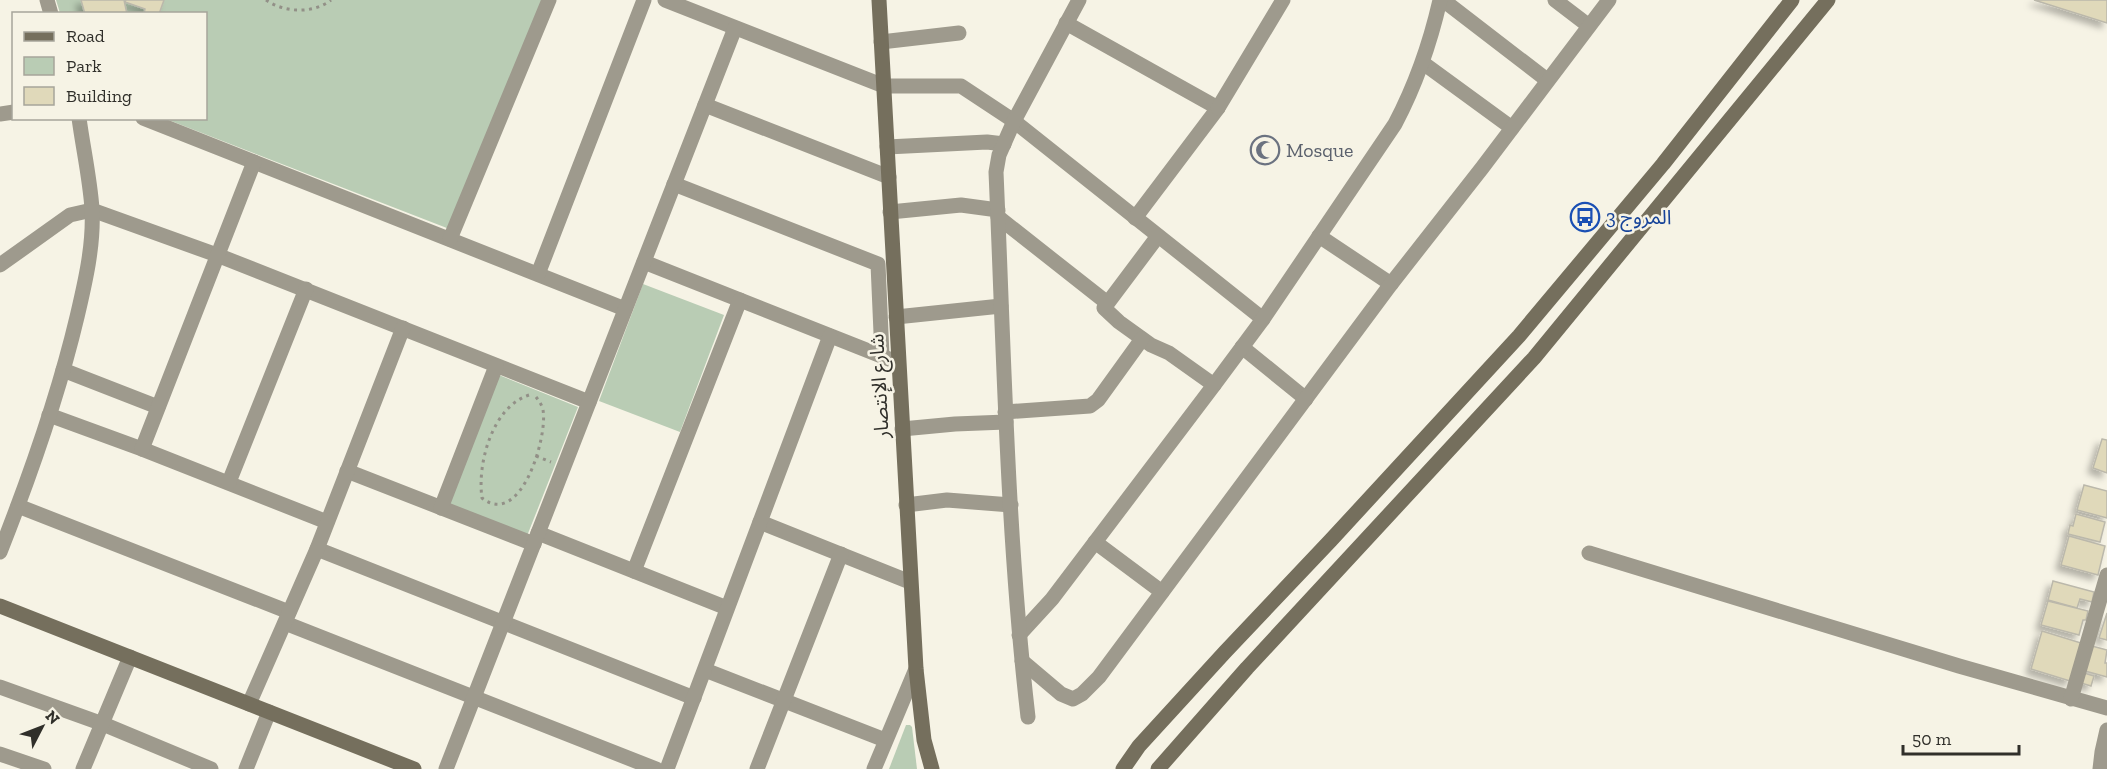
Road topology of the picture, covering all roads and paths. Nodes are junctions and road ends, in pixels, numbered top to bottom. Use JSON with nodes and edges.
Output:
{"nodes":[{"id":1,"x":266,"y":0,"type":"edge"},
{"id":2,"x":331,"y":0,"type":"edge"},
{"id":3,"x":549,"y":0,"type":"edge"},
{"id":4,"x":645,"y":0,"type":"edge"},
{"id":5,"x":665,"y":0,"type":"edge"},
{"id":6,"x":879,"y":0,"type":"edge"},
{"id":7,"x":1079,"y":0,"type":"edge"},
{"id":8,"x":1283,"y":0,"type":"edge"},
{"id":9,"x":1441,"y":0,"type":"edge"},
{"id":10,"x":1555,"y":0,"type":"edge"},
{"id":11,"x":1609,"y":0,"type":"edge"},
{"id":12,"x":1828,"y":0,"type":"edge"},
{"id":13,"x":1788,"y":4,"type":"edge"},
{"id":14,"x":1066,"y":23,"type":"junction"},
{"id":15,"x":1589,"y":26,"type":"junction"},
{"id":16,"x":735,"y":27,"type":"junction"},
{"id":17,"x":959,"y":33,"type":"dead end"},
{"id":18,"x":881,"y":42,"type":"junction"},
{"id":19,"x":1423,"y":63,"type":"junction"},
{"id":20,"x":1547,"y":80,"type":"junction"},
{"id":21,"x":884,"y":86,"type":"junction"},
{"id":22,"x":705,"y":105,"type":"junction"},
{"id":23,"x":1218,"y":108,"type":"junction"},
{"id":24,"x":79,"y":120,"type":"edge"},
{"id":25,"x":148,"y":120,"type":"edge"},
{"id":26,"x":1014,"y":121,"type":"junction"},
{"id":27,"x":1512,"y":128,"type":"junction"},
{"id":28,"x":1004,"y":144,"type":"junction"},
{"id":29,"x":887,"y":147,"type":"junction"},
{"id":30,"x":254,"y":162,"type":"junction"},
{"id":31,"x":889,"y":177,"type":"junction"},
{"id":32,"x":674,"y":184,"type":"junction"},
{"id":33,"x":92,"y":210,"type":"junction"},
{"id":34,"x":890,"y":212,"type":"junction"},
{"id":35,"x":998,"y":213,"type":"junction"},
{"id":36,"x":1135,"y":218,"type":"junction"},
{"id":37,"x":1158,"y":236,"type":"junction"},
{"id":38,"x":1319,"y":236,"type":"junction"},
{"id":39,"x":450,"y":239,"type":"junction"},
{"id":40,"x":217,"y":255,"type":"junction"},
{"id":41,"x":644,"y":262,"type":"junction"},
{"id":42,"x":0,"y":265,"type":"edge"},
{"id":43,"x":538,"y":274,"type":"junction"},
{"id":44,"x":1392,"y":284,"type":"junction"},
{"id":45,"x":306,"y":290,"type":"junction"},
{"id":46,"x":740,"y":300,"type":"junction"},
{"id":47,"x":1106,"y":302,"type":"junction"},
{"id":48,"x":1001,"y":306,"type":"junction"},
{"id":49,"x":626,"y":309,"type":"junction"},
{"id":50,"x":896,"y":317,"type":"junction"},
{"id":51,"x":1263,"y":319,"type":"junction"},
{"id":52,"x":402,"y":328,"type":"junction"},
{"id":53,"x":830,"y":336,"type":"junction"},
{"id":54,"x":1142,"y":339,"type":"junction"},
{"id":55,"x":1242,"y":347,"type":"junction"},
{"id":56,"x":882,"y":356,"type":"junction"},
{"id":57,"x":899,"y":362,"type":"junction"},
{"id":58,"x":496,"y":366,"type":"junction"},
{"id":59,"x":63,"y":370,"type":"junction"},
{"id":60,"x":1215,"y":385,"type":"junction"},
{"id":61,"x":534,"y":393,"type":"joint"},
{"id":62,"x":1306,"y":399,"type":"junction"},
{"id":63,"x":589,"y":402,"type":"junction"},
{"id":64,"x":158,"y":407,"type":"junction"},
{"id":65,"x":49,"y":415,"type":"junction"},
{"id":66,"x":1006,"y":417,"type":"junction"},
{"id":67,"x":902,"y":429,"type":"junction"},
{"id":68,"x":142,"y":449,"type":"junction"},
{"id":69,"x":347,"y":471,"type":"junction"},
{"id":70,"x":229,"y":482,"type":"junction"},
{"id":71,"x":906,"y":505,"type":"junction"},
{"id":72,"x":1011,"y":505,"type":"junction"},
{"id":73,"x":18,"y":506,"type":"junction"},
{"id":74,"x":441,"y":508,"type":"junction"},
{"id":75,"x":327,"y":522,"type":"junction"},
{"id":76,"x":760,"y":522,"type":"junction"},
{"id":77,"x":536,"y":539,"type":"junction"},
{"id":78,"x":1095,"y":542,"type":"junction"},
{"id":79,"x":316,"y":549,"type":"junction"},
{"id":80,"x":0,"y":552,"type":"edge"},
{"id":81,"x":1590,"y":553,"type":"dead end"},
{"id":82,"x":841,"y":554,"type":"junction"},
{"id":83,"x":634,"y":571,"type":"junction"},
{"id":84,"x":2107,"y":575,"type":"edge"},
{"id":85,"x":910,"y":582,"type":"junction"},
{"id":86,"x":1162,"y":592,"type":"junction"},
{"id":87,"x":0,"y":606,"type":"edge"},
{"id":88,"x":727,"y":608,"type":"junction"},
{"id":89,"x":287,"y":618,"type":"junction"},
{"id":90,"x":504,"y":622,"type":"junction"},
{"id":91,"x":1019,"y":635,"type":"junction"},
{"id":92,"x":130,"y":657,"type":"junction"},
{"id":93,"x":1022,"y":661,"type":"junction"},
{"id":94,"x":916,"y":669,"type":"junction"},
{"id":95,"x":705,"y":670,"type":"junction"},
{"id":96,"x":0,"y":687,"type":"edge"},
{"id":97,"x":474,"y":698,"type":"junction"},
{"id":98,"x":694,"y":698,"type":"junction"},
{"id":99,"x":2071,"y":699,"type":"junction"},
{"id":100,"x":784,"y":700,"type":"junction"},
{"id":101,"x":249,"y":704,"type":"junction"},
{"id":102,"x":2107,"y":708,"type":"edge"},
{"id":103,"x":268,"y":712,"type":"junction"},
{"id":104,"x":1028,"y":717,"type":"dead end"},
{"id":105,"x":103,"y":724,"type":"junction"},
{"id":106,"x":2107,"y":730,"type":"edge"},
{"id":107,"x":885,"y":740,"type":"junction"},
{"id":108,"x":2104,"y":753,"type":"edge"},
{"id":109,"x":9,"y":760,"type":"edge"},
{"id":110,"x":394,"y":765,"type":"edge"},
{"id":111,"x":44,"y":769,"type":"edge"},
{"id":112,"x":83,"y":769,"type":"edge"},
{"id":113,"x":210,"y":769,"type":"edge"},
{"id":114,"x":246,"y":769,"type":"edge"},
{"id":115,"x":414,"y":769,"type":"edge"},
{"id":116,"x":446,"y":769,"type":"edge"},
{"id":117,"x":656,"y":769,"type":"edge"},
{"id":118,"x":667,"y":769,"type":"edge"},
{"id":119,"x":757,"y":769,"type":"edge"},
{"id":120,"x":874,"y":769,"type":"edge"},
{"id":121,"x":932,"y":769,"type":"edge"},
{"id":122,"x":1122,"y":769,"type":"edge"},
{"id":123,"x":1158,"y":769,"type":"edge"},
{"id":124,"x":2100,"y":769,"type":"edge"}],
"edges":[{"from":1,"to":2,"type":"path"},
{"from":3,"to":39,"type":"street"},
{"from":4,"to":43,"type":"street"},
{"from":5,"to":16,"type":"street"},
{"from":6,"to":18,"type":"main road","name":"شارع الإنتصار"},
{"from":7,"to":14,"type":"street"},
{"from":8,"to":23,"type":"street"},
{"from":9,"to":19,"type":"street"},
{"from":9,"to":20,"type":"street"},
{"from":10,"to":15,"type":"street"},
{"from":11,"to":15,"type":"street"},
{"from":12,"to":123,"type":"main road"},
{"from":13,"to":122,"type":"main road"},
{"from":14,"to":23,"type":"street"},
{"from":14,"to":26,"type":"street"},
{"from":15,"to":20,"type":"street"},
{"from":16,"to":21,"type":"street"},
{"from":16,"to":22,"type":"street"},
{"from":17,"to":18,"type":"street"},
{"from":18,"to":21,"type":"main road","name":"شارع الإنتصار"},
{"from":19,"to":27,"type":"street"},
{"from":19,"to":38,"type":"street"},
{"from":20,"to":27,"type":"street"},
{"from":21,"to":26,"type":"street"},
{"from":21,"to":29,"type":"main road","name":"شارع الإنتصار"},
{"from":22,"to":31,"type":"street"},
{"from":22,"to":32,"type":"street"},
{"from":23,"to":36,"type":"street"},
{"from":24,"to":33,"type":"street"},
{"from":25,"to":30,"type":"street"},
{"from":26,"to":28,"type":"street"},
{"from":26,"to":36,"type":"street"},
{"from":27,"to":44,"type":"street"},
{"from":28,"to":29,"type":"street"},
{"from":28,"to":35,"type":"street"},
{"from":29,"to":31,"type":"main road","name":"شارع الإنتصار"},
{"from":30,"to":39,"type":"street"},
{"from":30,"to":40,"type":"street"},
{"from":31,"to":34,"type":"main road","name":"شارع الإنتصار"},
{"from":32,"to":41,"type":"street"},
{"from":32,"to":56,"type":"street"},
{"from":33,"to":40,"type":"street"},
{"from":33,"to":42,"type":"street"},
{"from":33,"to":59,"type":"street"},
{"from":34,"to":35,"type":"street"},
{"from":34,"to":50,"type":"main road","name":"شارع الإنتصار"},
{"from":35,"to":47,"type":"street"},
{"from":35,"to":48,"type":"street"},
{"from":36,"to":37,"type":"street"},
{"from":37,"to":47,"type":"street"},
{"from":37,"to":51,"type":"street"},
{"from":38,"to":44,"type":"street"},
{"from":38,"to":51,"type":"street"},
{"from":39,"to":43,"type":"street"},
{"from":40,"to":45,"type":"street"},
{"from":40,"to":64,"type":"street"},
{"from":41,"to":46,"type":"street"},
{"from":41,"to":49,"type":"street"},
{"from":43,"to":49,"type":"street"},
{"from":44,"to":62,"type":"street"},
{"from":45,"to":52,"type":"street"},
{"from":45,"to":70,"type":"street"},
{"from":46,"to":53,"type":"street"},
{"from":46,"to":83,"type":"street"},
{"from":47,"to":54,"type":"street"},
{"from":48,"to":50,"type":"street"},
{"from":48,"to":66,"type":"street"},
{"from":49,"to":63,"type":"street"},
{"from":50,"to":57,"type":"main road","name":"شارع الإنتصار"},
{"from":51,"to":55,"type":"street"},
{"from":52,"to":58,"type":"street"},
{"from":52,"to":69,"type":"street"},
{"from":53,"to":56,"type":"street"},
{"from":53,"to":76,"type":"street"},
{"from":54,"to":60,"type":"street"},
{"from":54,"to":66,"type":"street"},
{"from":55,"to":60,"type":"street"},
{"from":55,"to":62,"type":"street"},
{"from":56,"to":57,"type":"street"},
{"from":57,"to":67,"type":"main road","name":"شارع الإنتصار"},
{"from":58,"to":63,"type":"street"},
{"from":58,"to":74,"type":"street"},
{"from":59,"to":64,"type":"street"},
{"from":59,"to":65,"type":"street"},
{"from":60,"to":78,"type":"street"},
{"from":61,"to":61,"type":"path"},
{"from":62,"to":86,"type":"street"},
{"from":63,"to":77,"type":"street"},
{"from":64,"to":68,"type":"street"},
{"from":65,"to":68,"type":"street"},
{"from":65,"to":73,"type":"street"},
{"from":66,"to":67,"type":"street"},
{"from":66,"to":72,"type":"street"},
{"from":67,"to":71,"type":"main road","name":"شارع الإنتصار"},
{"from":68,"to":70,"type":"street"},
{"from":69,"to":74,"type":"street"},
{"from":69,"to":75,"type":"street"},
{"from":70,"to":75,"type":"street"},
{"from":71,"to":72,"type":"street"},
{"from":71,"to":85,"type":"main road","name":"شارع الإنتصار"},
{"from":72,"to":91,"type":"street"},
{"from":73,"to":80,"type":"street"},
{"from":73,"to":89,"type":"street"},
{"from":74,"to":77,"type":"street"},
{"from":75,"to":79,"type":"street"},
{"from":76,"to":82,"type":"street"},
{"from":76,"to":88,"type":"street"},
{"from":77,"to":83,"type":"street"},
{"from":77,"to":90,"type":"street"},
{"from":78,"to":86,"type":"street"},
{"from":78,"to":91,"type":"street"},
{"from":79,"to":89,"type":"street"},
{"from":79,"to":90,"type":"street"},
{"from":81,"to":99,"type":"street"},
{"from":82,"to":85,"type":"street"},
{"from":82,"to":100,"type":"street"},
{"from":83,"to":88,"type":"street"},
{"from":84,"to":99,"type":"street"},
{"from":85,"to":94,"type":"main road","name":"شارع الإنتصار"},
{"from":86,"to":93,"type":"street"},
{"from":87,"to":92,"type":"main road"},
{"from":88,"to":95,"type":"street"},
{"from":89,"to":97,"type":"street"},
{"from":89,"to":101,"type":"street"},
{"from":90,"to":97,"type":"street"},
{"from":90,"to":98,"type":"street"},
{"from":91,"to":93,"type":"street"},
{"from":92,"to":101,"type":"main road"},
{"from":92,"to":105,"type":"street"},
{"from":93,"to":104,"type":"street"},
{"from":94,"to":107,"type":"street"},
{"from":94,"to":121,"type":"main road","name":"شارع الإنتصار"},
{"from":95,"to":98,"type":"street"},
{"from":95,"to":100,"type":"street"},
{"from":96,"to":105,"type":"street"},
{"from":97,"to":116,"type":"street"},
{"from":97,"to":117,"type":"street"},
{"from":98,"to":118,"type":"street"},
{"from":99,"to":102,"type":"street"},
{"from":100,"to":107,"type":"street"},
{"from":100,"to":119,"type":"street"},
{"from":101,"to":103,"type":"main road"},
{"from":103,"to":110,"type":"main road"},
{"from":103,"to":114,"type":"street"},
{"from":105,"to":112,"type":"street"},
{"from":105,"to":113,"type":"street"},
{"from":106,"to":108,"type":"street"},
{"from":107,"to":120,"type":"street"},
{"from":108,"to":124,"type":"street"},
{"from":109,"to":111,"type":"street"},
{"from":110,"to":115,"type":"main road"}]}
